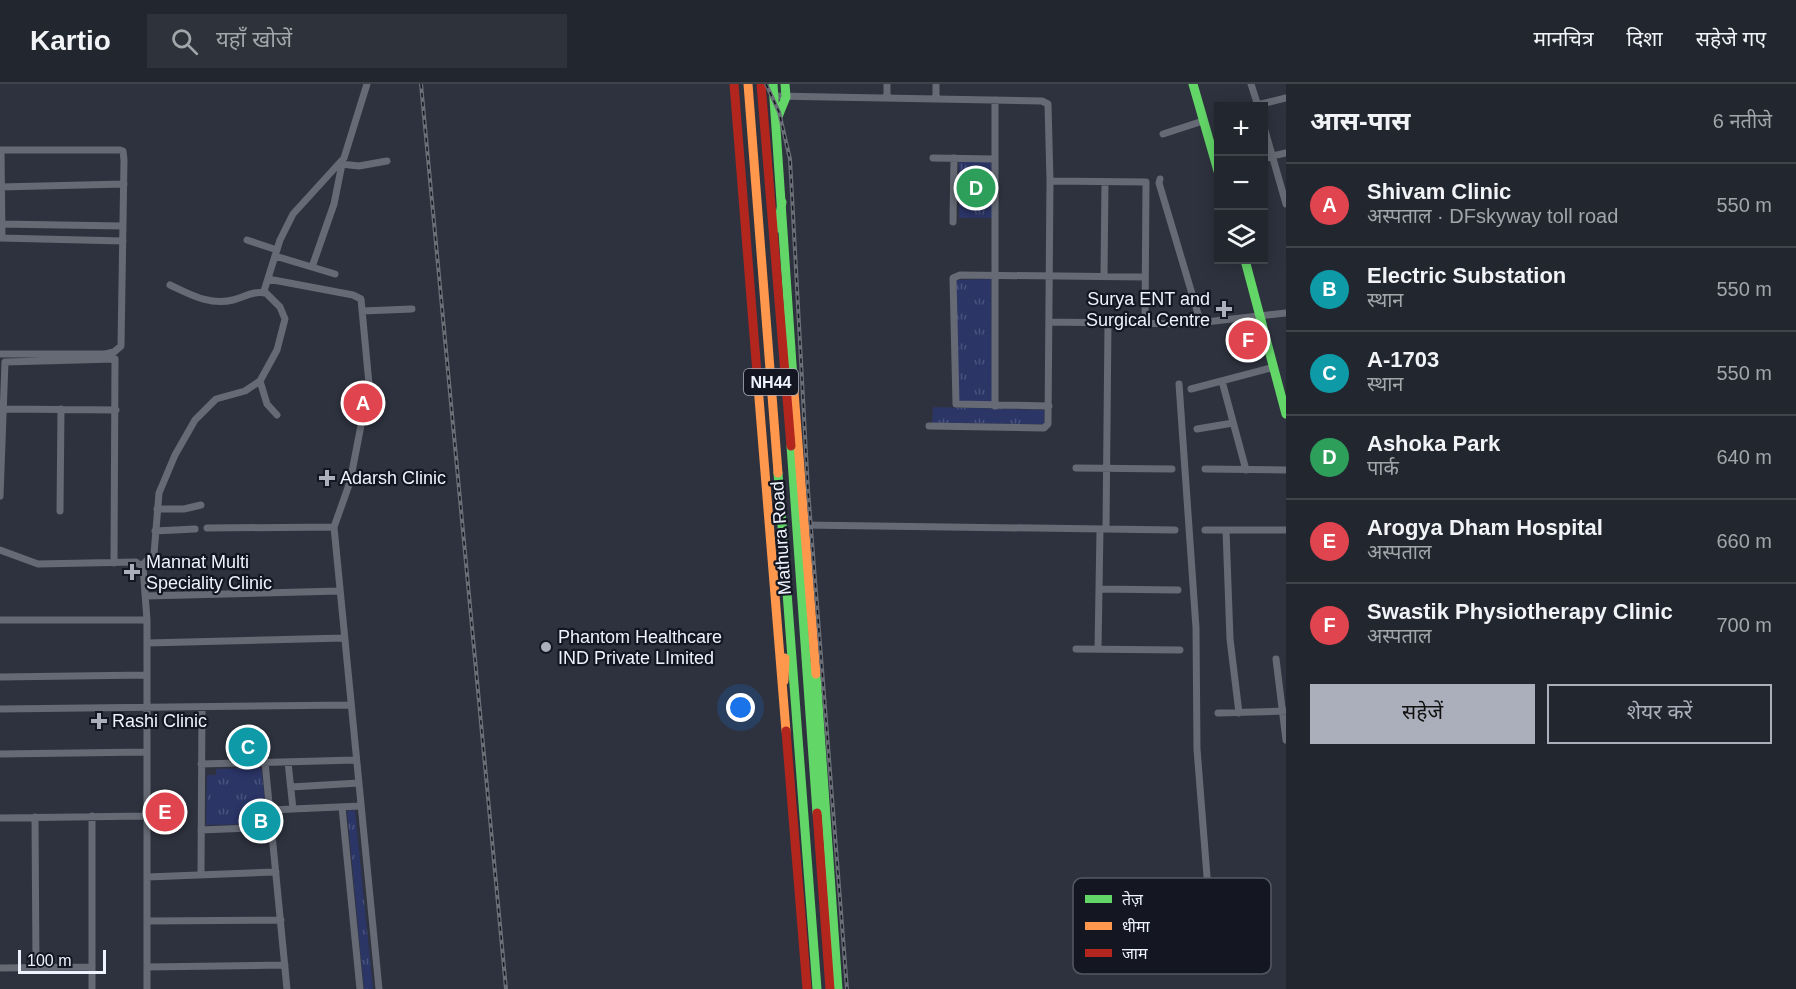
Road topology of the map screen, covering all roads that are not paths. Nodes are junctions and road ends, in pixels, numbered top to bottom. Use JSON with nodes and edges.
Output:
{"nodes":[{"id":1,"x":367,"y":84,"type":"edge"},
{"id":2,"x":734,"y":84,"type":"edge"},
{"id":3,"x":748,"y":84,"type":"edge"},
{"id":4,"x":761,"y":84,"type":"edge"},
{"id":5,"x":773,"y":84,"type":"edge"},
{"id":6,"x":785,"y":84,"type":"edge"},
{"id":7,"x":887,"y":84,"type":"edge"},
{"id":8,"x":936,"y":84,"type":"edge"},
{"id":9,"x":1193,"y":84,"type":"edge"},
{"id":10,"x":1251,"y":84,"type":"edge"},
{"id":11,"x":774,"y":96,"type":"junction"},
{"id":12,"x":786,"y":97,"type":"junction"},
{"id":13,"x":887,"y":98,"type":"junction"},
{"id":14,"x":1286,"y":98,"type":"edge"},
{"id":15,"x":936,"y":99,"type":"junction"},
{"id":16,"x":995,"y":100,"type":"junction"},
{"id":17,"x":1256,"y":102,"type":"edge"},
{"id":18,"x":1268,"y":103,"type":"edge"},
{"id":19,"x":1203,"y":121,"type":"junction"},
{"id":20,"x":776,"y":123,"type":"junction"},
{"id":21,"x":1163,"y":134,"type":"dead end"},
{"id":22,"x":1268,"y":143,"type":"edge"},
{"id":23,"x":0,"y":150,"type":"edge"},
{"id":24,"x":1286,"y":153,"type":"edge"},
{"id":25,"x":1272,"y":156,"type":"junction"},
{"id":26,"x":1214,"y":157,"type":"edge"},
{"id":27,"x":1268,"y":157,"type":"edge"},
{"id":28,"x":933,"y":158,"type":"dead end"},
{"id":29,"x":954,"y":158,"type":"junction"},
{"id":30,"x":995,"y":159,"type":"junction"},
{"id":31,"x":387,"y":161,"type":"dead end"},
{"id":32,"x":342,"y":164,"type":"junction"},
{"id":33,"x":1160,"y":179,"type":"dead end"},
{"id":34,"x":1050,"y":181,"type":"junction"},
{"id":35,"x":1105,"y":182,"type":"junction"},
{"id":36,"x":124,"y":184,"type":"junction"},
{"id":37,"x":1,"y":187,"type":"edge"},
{"id":38,"x":782,"y":202,"type":"junction"},
{"id":39,"x":1286,"y":203,"type":"edge"},
{"id":40,"x":953,"y":222,"type":"dead end"},
{"id":41,"x":1,"y":224,"type":"edge"},
{"id":42,"x":123,"y":226,"type":"junction"},
{"id":43,"x":1,"y":238,"type":"edge"},
{"id":44,"x":247,"y":240,"type":"dead end"},
{"id":45,"x":123,"y":242,"type":"junction"},
{"id":46,"x":776,"y":249,"type":"junction"},
{"id":47,"x":276,"y":253,"type":"junction"},
{"id":48,"x":1246,"y":264,"type":"edge"},
{"id":49,"x":312,"y":267,"type":"junction"},
{"id":50,"x":335,"y":274,"type":"dead end"},
{"id":51,"x":994,"y":275,"type":"junction"},
{"id":52,"x":1050,"y":276,"type":"junction"},
{"id":53,"x":1104,"y":276,"type":"junction"},
{"id":54,"x":1145,"y":277,"type":"junction"},
{"id":55,"x":268,"y":279,"type":"junction"},
{"id":56,"x":170,"y":285,"type":"dead end"},
{"id":57,"x":265,"y":293,"type":"junction"},
{"id":58,"x":412,"y":309,"type":"dead end"},
{"id":59,"x":362,"y":311,"type":"junction"},
{"id":60,"x":1260,"y":314,"type":"junction"},
{"id":61,"x":1286,"y":314,"type":"edge"},
{"id":62,"x":1050,"y":322,"type":"junction"},
{"id":63,"x":1108,"y":322,"type":"junction"},
{"id":64,"x":1145,"y":322,"type":"junction"},
{"id":65,"x":1201,"y":324,"type":"junction"},
{"id":66,"x":0,"y":354,"type":"edge"},
{"id":67,"x":1274,"y":367,"type":"junction"},
{"id":68,"x":260,"y":381,"type":"junction"},
{"id":69,"x":1222,"y":381,"type":"junction"},
{"id":70,"x":1179,"y":384,"type":"dead end"},
{"id":71,"x":1191,"y":389,"type":"dead end"},
{"id":72,"x":994,"y":406,"type":"junction"},
{"id":73,"x":1049,"y":406,"type":"junction"},
{"id":74,"x":4,"y":409,"type":"junction"},
{"id":75,"x":61,"y":410,"type":"junction"},
{"id":76,"x":116,"y":410,"type":"junction"},
{"id":77,"x":1286,"y":414,"type":"edge"},
{"id":78,"x":277,"y":415,"type":"dead end"},
{"id":79,"x":1233,"y":423,"type":"junction"},
{"id":80,"x":929,"y":426,"type":"dead end"},
{"id":81,"x":1197,"y":429,"type":"dead end"},
{"id":82,"x":1076,"y":468,"type":"dead end"},
{"id":83,"x":1106,"y":468,"type":"junction"},
{"id":84,"x":1172,"y":469,"type":"dead end"},
{"id":85,"x":1205,"y":469,"type":"dead end"},
{"id":86,"x":1246,"y":470,"type":"junction"},
{"id":87,"x":1286,"y":470,"type":"edge"},
{"id":88,"x":0,"y":496,"type":"edge"},
{"id":89,"x":201,"y":505,"type":"dead end"},
{"id":90,"x":157,"y":508,"type":"junction"},
{"id":91,"x":60,"y":511,"type":"dead end"},
{"id":92,"x":804,"y":525,"type":"junction"},
{"id":93,"x":334,"y":527,"type":"junction"},
{"id":94,"x":207,"y":528,"type":"dead end"},
{"id":95,"x":195,"y":529,"type":"dead end"},
{"id":96,"x":1103,"y":529,"type":"junction"},
{"id":97,"x":1175,"y":530,"type":"dead end"},
{"id":98,"x":1205,"y":530,"type":"dead end"},
{"id":99,"x":1226,"y":530,"type":"junction"},
{"id":100,"x":1286,"y":530,"type":"edge"},
{"id":101,"x":155,"y":531,"type":"junction"},
{"id":102,"x":0,"y":550,"type":"edge"},
{"id":103,"x":114,"y":563,"type":"junction"},
{"id":104,"x":142,"y":565,"type":"junction"},
{"id":105,"x":1099,"y":589,"type":"junction"},
{"id":106,"x":1178,"y":590,"type":"dead end"},
{"id":107,"x":340,"y":591,"type":"junction"},
{"id":108,"x":146,"y":596,"type":"junction"},
{"id":109,"x":0,"y":620,"type":"edge"},
{"id":110,"x":147,"y":620,"type":"junction"},
{"id":111,"x":805,"y":637,"type":"junction"},
{"id":112,"x":344,"y":638,"type":"junction"},
{"id":113,"x":147,"y":643,"type":"junction"},
{"id":114,"x":1076,"y":649,"type":"dead end"},
{"id":115,"x":1098,"y":649,"type":"junction"},
{"id":116,"x":1180,"y":650,"type":"dead end"},
{"id":117,"x":1276,"y":659,"type":"dead end"},
{"id":118,"x":147,"y":675,"type":"junction"},
{"id":119,"x":0,"y":677,"type":"edge"},
{"id":120,"x":789,"y":680,"type":"junction"},
{"id":121,"x":818,"y":687,"type":"junction"},
{"id":122,"x":351,"y":705,"type":"junction"},
{"id":123,"x":146,"y":706,"type":"junction"},
{"id":124,"x":202,"y":707,"type":"junction"},
{"id":125,"x":0,"y":709,"type":"edge"},
{"id":126,"x":1284,"y":711,"type":"edge"},
{"id":127,"x":1218,"y":713,"type":"dead end"},
{"id":128,"x":1239,"y":713,"type":"junction"},
{"id":129,"x":1286,"y":740,"type":"edge"},
{"id":130,"x":147,"y":752,"type":"junction"},
{"id":131,"x":0,"y":754,"type":"edge"},
{"id":132,"x":356,"y":760,"type":"junction"},
{"id":133,"x":265,"y":762,"type":"junction"},
{"id":134,"x":288,"y":762,"type":"junction"},
{"id":135,"x":201,"y":764,"type":"junction"},
{"id":136,"x":359,"y":783,"type":"junction"},
{"id":137,"x":291,"y":787,"type":"junction"},
{"id":138,"x":361,"y":806,"type":"junction"},
{"id":139,"x":342,"y":807,"type":"junction"},
{"id":140,"x":293,"y":809,"type":"junction"},
{"id":141,"x":270,"y":810,"type":"junction"},
{"id":142,"x":92,"y":816,"type":"junction"},
{"id":143,"x":147,"y":816,"type":"junction"},
{"id":144,"x":35,"y":817,"type":"junction"},
{"id":145,"x":0,"y":818,"type":"edge"},
{"id":146,"x":272,"y":827,"type":"junction"},
{"id":147,"x":201,"y":830,"type":"junction"},
{"id":148,"x":276,"y":872,"type":"junction"},
{"id":149,"x":201,"y":875,"type":"junction"},
{"id":150,"x":147,"y":877,"type":"junction"},
{"id":151,"x":1207,"y":878,"type":"edge"},
{"id":152,"x":801,"y":896,"type":"junction"},
{"id":153,"x":280,"y":920,"type":"junction"},
{"id":154,"x":147,"y":921,"type":"junction"},
{"id":155,"x":285,"y":965,"type":"junction"},
{"id":156,"x":36,"y":967,"type":"junction"},
{"id":157,"x":92,"y":967,"type":"junction"},
{"id":158,"x":147,"y":967,"type":"junction"},
{"id":159,"x":0,"y":968,"type":"edge"},
{"id":160,"x":92,"y":989,"type":"edge"},
{"id":161,"x":147,"y":989,"type":"edge"},
{"id":162,"x":287,"y":989,"type":"edge"},
{"id":163,"x":360,"y":989,"type":"edge"},
{"id":164,"x":379,"y":989,"type":"edge"},
{"id":165,"x":802,"y":989,"type":"edge"},
{"id":166,"x":807,"y":989,"type":"edge"},
{"id":167,"x":817,"y":989,"type":"edge"},
{"id":168,"x":830,"y":989,"type":"edge"},
{"id":169,"x":839,"y":989,"type":"edge"}],
"edges":[{"from":1,"to":32,"type":"street"},
{"from":2,"to":120,"type":"main road"},
{"from":3,"to":120,"type":"main road","name":"Mathura Road","number":"NH44"},
{"from":4,"to":46,"type":"main road","name":"Mathura Road","number":"NH44"},
{"from":5,"to":11,"type":"main road"},
{"from":6,"to":12,"type":"main road"},
{"from":7,"to":13,"type":"street"},
{"from":8,"to":15,"type":"street"},
{"from":9,"to":19,"type":"main road"},
{"from":10,"to":17,"type":"street"},
{"from":11,"to":12,"type":"street"},
{"from":11,"to":20,"type":"main road"},
{"from":12,"to":13,"type":"street"},
{"from":12,"to":20,"type":"main road"},
{"from":13,"to":15,"type":"street"},
{"from":14,"to":18,"type":"street"},
{"from":15,"to":16,"type":"street"},
{"from":16,"to":30,"type":"street"},
{"from":16,"to":34,"type":"street"},
{"from":19,"to":21,"type":"street"},
{"from":19,"to":26,"type":"main road"},
{"from":20,"to":38,"type":"main road"},
{"from":22,"to":25,"type":"street"},
{"from":23,"to":36,"type":"street"},
{"from":23,"to":37,"type":"street"},
{"from":24,"to":25,"type":"street"},
{"from":25,"to":27,"type":"street"},
{"from":25,"to":39,"type":"street"},
{"from":28,"to":29,"type":"street"},
{"from":29,"to":30,"type":"street"},
{"from":29,"to":40,"type":"street"},
{"from":30,"to":51,"type":"street"},
{"from":31,"to":32,"type":"street"},
{"from":32,"to":47,"type":"street"},
{"from":32,"to":49,"type":"street"},
{"from":33,"to":65,"type":"street"},
{"from":34,"to":35,"type":"street"},
{"from":34,"to":52,"type":"street"},
{"from":35,"to":53,"type":"street"},
{"from":35,"to":54,"type":"street"},
{"from":36,"to":37,"type":"street"},
{"from":36,"to":42,"type":"street"},
{"from":37,"to":41,"type":"street"},
{"from":38,"to":46,"type":"main road"},
{"from":38,"to":92,"type":"main road"},
{"from":41,"to":42,"type":"street"},
{"from":41,"to":43,"type":"street"},
{"from":42,"to":45,"type":"street"},
{"from":43,"to":45,"type":"street"},
{"from":44,"to":47,"type":"street"},
{"from":45,"to":66,"type":"street"},
{"from":46,"to":111,"type":"main road","name":"Mathura Road","number":"NH44"},
{"from":47,"to":49,"type":"street"},
{"from":47,"to":55,"type":"street"},
{"from":48,"to":60,"type":"main road"},
{"from":49,"to":50,"type":"street"},
{"from":51,"to":52,"type":"street"},
{"from":51,"to":72,"type":"street"},
{"from":51,"to":72,"type":"street"},
{"from":52,"to":53,"type":"street"},
{"from":52,"to":62,"type":"street"},
{"from":53,"to":54,"type":"street"},
{"from":54,"to":64,"type":"street"},
{"from":55,"to":57,"type":"street"},
{"from":55,"to":59,"type":"street"},
{"from":56,"to":57,"type":"street"},
{"from":57,"to":68,"type":"street"},
{"from":58,"to":59,"type":"street"},
{"from":59,"to":93,"type":"street"},
{"from":60,"to":61,"type":"street"},
{"from":60,"to":65,"type":"street"},
{"from":60,"to":67,"type":"main road"},
{"from":62,"to":63,"type":"street"},
{"from":62,"to":73,"type":"street"},
{"from":63,"to":64,"type":"street"},
{"from":63,"to":83,"type":"street"},
{"from":64,"to":65,"type":"street"},
{"from":67,"to":69,"type":"street"},
{"from":67,"to":77,"type":"main road"},
{"from":68,"to":78,"type":"street"},
{"from":68,"to":90,"type":"street"},
{"from":69,"to":71,"type":"street"},
{"from":69,"to":79,"type":"street"},
{"from":70,"to":151,"type":"street"},
{"from":72,"to":73,"type":"street"},
{"from":73,"to":80,"type":"street"},
{"from":74,"to":75,"type":"street"},
{"from":74,"to":76,"type":"street"},
{"from":74,"to":88,"type":"street"},
{"from":75,"to":76,"type":"street"},
{"from":75,"to":91,"type":"street"},
{"from":76,"to":103,"type":"street"},
{"from":79,"to":81,"type":"street"},
{"from":79,"to":86,"type":"street"},
{"from":82,"to":83,"type":"street"},
{"from":83,"to":84,"type":"street"},
{"from":83,"to":96,"type":"street"},
{"from":85,"to":86,"type":"street"},
{"from":86,"to":87,"type":"street"},
{"from":89,"to":90,"type":"street"},
{"from":90,"to":101,"type":"street"},
{"from":92,"to":96,"type":"street"},
{"from":92,"to":121,"type":"main road"},
{"from":93,"to":94,"type":"street"},
{"from":93,"to":107,"type":"street"},
{"from":95,"to":101,"type":"street"},
{"from":96,"to":97,"type":"street"},
{"from":96,"to":105,"type":"street"},
{"from":98,"to":99,"type":"street"},
{"from":99,"to":100,"type":"street"},
{"from":99,"to":128,"type":"street"},
{"from":101,"to":104,"type":"street"},
{"from":102,"to":103,"type":"street"},
{"from":103,"to":104,"type":"street"},
{"from":104,"to":108,"type":"street"},
{"from":105,"to":106,"type":"street"},
{"from":105,"to":115,"type":"street"},
{"from":107,"to":108,"type":"street"},
{"from":107,"to":112,"type":"street"},
{"from":108,"to":110,"type":"street"},
{"from":109,"to":110,"type":"street"},
{"from":110,"to":113,"type":"street"},
{"from":111,"to":121,"type":"main road"},
{"from":111,"to":168,"type":"main road","name":"Mathura Road","number":"NH44"},
{"from":112,"to":113,"type":"street"},
{"from":112,"to":122,"type":"street"},
{"from":113,"to":118,"type":"street"},
{"from":114,"to":115,"type":"street"},
{"from":115,"to":116,"type":"street"},
{"from":117,"to":126,"type":"street"},
{"from":118,"to":119,"type":"street"},
{"from":118,"to":123,"type":"street"},
{"from":120,"to":152,"type":"main road"},
{"from":120,"to":167,"type":"main road","name":"Mathura Road","number":"NH44"},
{"from":121,"to":169,"type":"main road"},
{"from":122,"to":124,"type":"street"},
{"from":122,"to":132,"type":"street"},
{"from":123,"to":124,"type":"street"},
{"from":123,"to":125,"type":"street"},
{"from":123,"to":130,"type":"street"},
{"from":124,"to":135,"type":"street"},
{"from":126,"to":128,"type":"street"},
{"from":126,"to":129,"type":"street"},
{"from":127,"to":128,"type":"street"},
{"from":130,"to":131,"type":"street"},
{"from":130,"to":143,"type":"street"},
{"from":132,"to":134,"type":"street"},
{"from":132,"to":136,"type":"street"},
{"from":133,"to":134,"type":"street"},
{"from":133,"to":135,"type":"street"},
{"from":133,"to":141,"type":"street"},
{"from":134,"to":137,"type":"street"},
{"from":135,"to":147,"type":"street"},
{"from":136,"to":137,"type":"street"},
{"from":136,"to":138,"type":"street"},
{"from":137,"to":140,"type":"street"},
{"from":138,"to":139,"type":"street"},
{"from":138,"to":164,"type":"street"},
{"from":139,"to":140,"type":"street"},
{"from":139,"to":163,"type":"street"},
{"from":140,"to":141,"type":"street"},
{"from":141,"to":146,"type":"street"},
{"from":142,"to":143,"type":"street"},
{"from":142,"to":144,"type":"street"},
{"from":142,"to":157,"type":"street"},
{"from":143,"to":150,"type":"street"},
{"from":144,"to":145,"type":"street"},
{"from":144,"to":156,"type":"street"},
{"from":146,"to":147,"type":"street"},
{"from":146,"to":148,"type":"street"},
{"from":147,"to":149,"type":"street"},
{"from":148,"to":149,"type":"street"},
{"from":148,"to":153,"type":"street"},
{"from":149,"to":150,"type":"street"},
{"from":150,"to":154,"type":"street"},
{"from":152,"to":165,"type":"main road"},
{"from":152,"to":166,"type":"main road"},
{"from":153,"to":154,"type":"street"},
{"from":153,"to":155,"type":"street"},
{"from":154,"to":158,"type":"street"},
{"from":155,"to":158,"type":"street"},
{"from":155,"to":162,"type":"street"},
{"from":156,"to":157,"type":"street"},
{"from":156,"to":159,"type":"street"},
{"from":157,"to":160,"type":"street"},
{"from":158,"to":161,"type":"street"}]}
